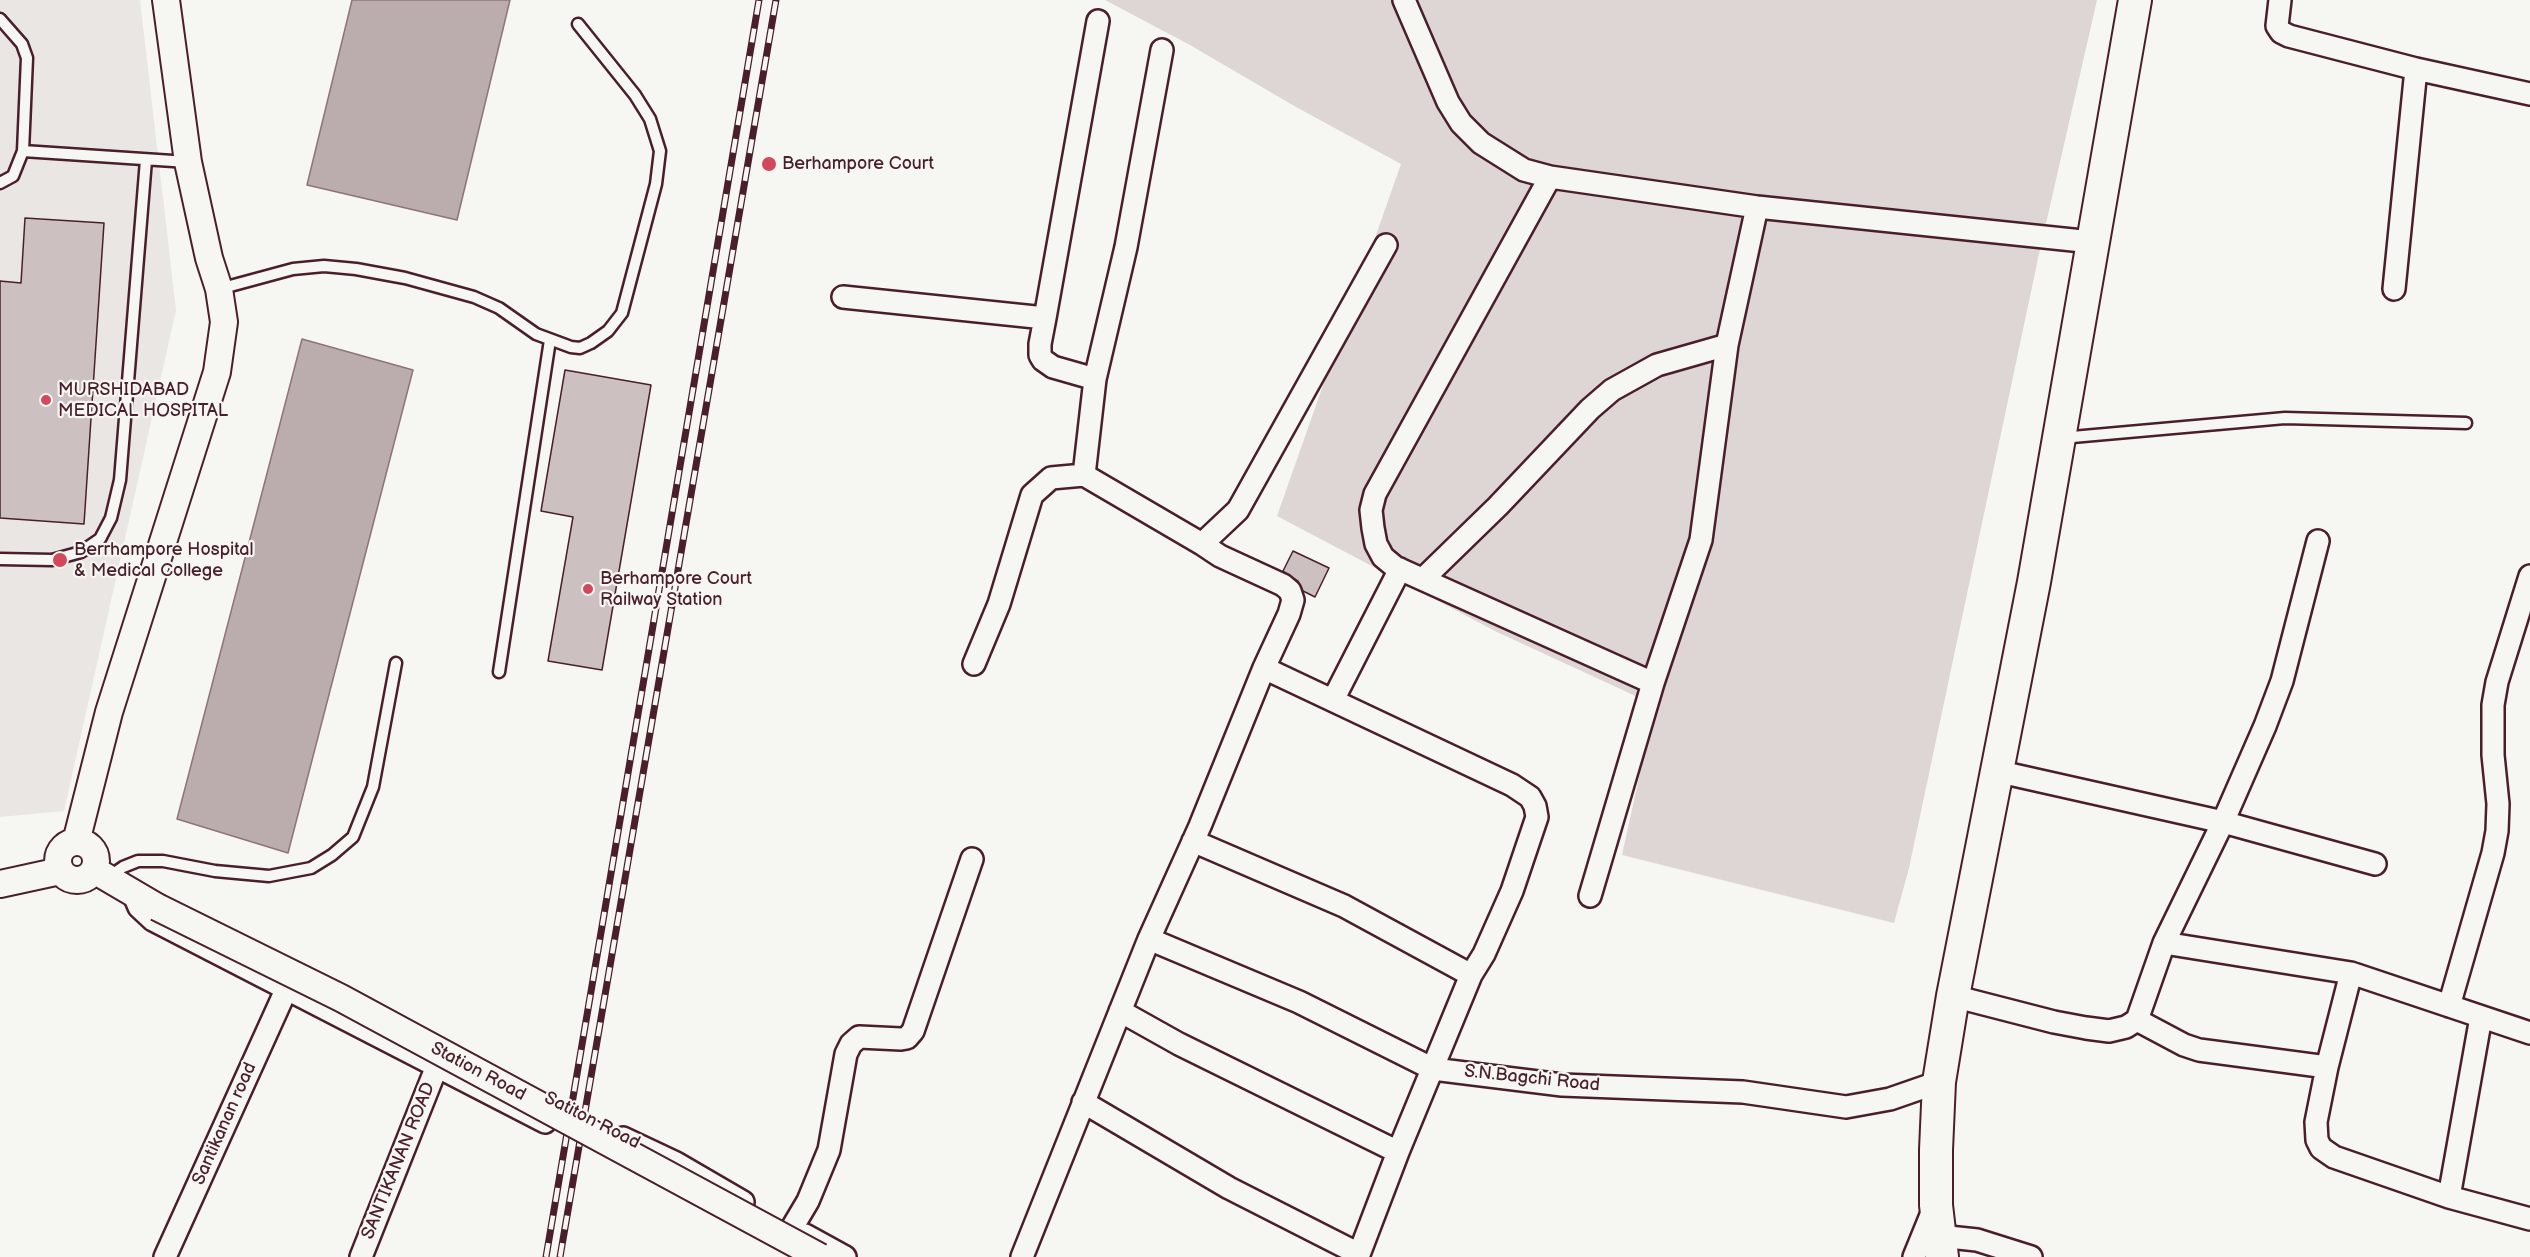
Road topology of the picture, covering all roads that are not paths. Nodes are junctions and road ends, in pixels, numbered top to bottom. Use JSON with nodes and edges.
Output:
{"nodes":[{"id":1,"x":166,"y":0,"type":"edge"},
{"id":2,"x":1404,"y":0,"type":"edge"},
{"id":3,"x":2135,"y":0,"type":"edge"},
{"id":4,"x":2280,"y":0,"type":"edge"},
{"id":5,"x":0,"y":18,"type":"edge"},
{"id":6,"x":1098,"y":21,"type":"dead end"},
{"id":7,"x":578,"y":24,"type":"dead end"},
{"id":8,"x":1162,"y":50,"type":"dead end"},
{"id":9,"x":2416,"y":69,"type":"junction"},
{"id":10,"x":2530,"y":94,"type":"edge"},
{"id":11,"x":23,"y":151,"type":"junction"},
{"id":12,"x":147,"y":160,"type":"junction"},
{"id":13,"x":188,"y":162,"type":"junction"},
{"id":14,"x":1550,"y":177,"type":"junction"},
{"id":15,"x":0,"y":183,"type":"edge"},
{"id":16,"x":1757,"y":207,"type":"junction"},
{"id":17,"x":2092,"y":242,"type":"junction"},
{"id":18,"x":1386,"y":245,"type":"dead end"},
{"id":19,"x":219,"y":289,"type":"junction"},
{"id":20,"x":2394,"y":289,"type":"dead end"},
{"id":21,"x":843,"y":297,"type":"dead end"},
{"id":22,"x":1045,"y":318,"type":"junction"},
{"id":23,"x":550,"y":340,"type":"junction"},
{"id":24,"x":1727,"y":345,"type":"junction"},
{"id":25,"x":1095,"y":379,"type":"junction"},
{"id":26,"x":2466,"y":423,"type":"dead end"},
{"id":27,"x":2058,"y":438,"type":"junction"},
{"id":28,"x":1084,"y":475,"type":"junction"},
{"id":29,"x":2318,"y":541,"type":"dead end"},
{"id":30,"x":1202,"y":544,"type":"junction"},
{"id":31,"x":0,"y":560,"type":"edge"},
{"id":32,"x":1400,"y":569,"type":"junction"},
{"id":33,"x":2530,"y":576,"type":"edge"},
{"id":34,"x":1423,"y":579,"type":"junction"},
{"id":35,"x":396,"y":663,"type":"dead end"},
{"id":36,"x":974,"y":664,"type":"dead end"},
{"id":37,"x":1264,"y":668,"type":"junction"},
{"id":38,"x":499,"y":672,"type":"dead end"},
{"id":39,"x":1653,"y":684,"type":"junction"},
{"id":40,"x":1333,"y":700,"type":"junction"},
{"id":41,"x":1996,"y":771,"type":"junction"},
{"id":42,"x":2223,"y":822,"type":"junction"},
{"id":43,"x":1193,"y":841,"type":"junction"},
{"id":44,"x":76,"y":842,"type":"junction"},
{"id":45,"x":972,"y":859,"type":"dead end"},
{"id":46,"x":2375,"y":864,"type":"dead end"},
{"id":47,"x":60,"y":871,"type":"junction"},
{"id":48,"x":115,"y":882,"type":"junction"},
{"id":49,"x":0,"y":884,"type":"edge"},
{"id":50,"x":1590,"y":896,"type":"dead end"},
{"id":51,"x":167,"y":906,"type":"junction"},
{"id":52,"x":1149,"y":939,"type":"junction"},
{"id":53,"x":2164,"y":943,"type":"junction"},
{"id":54,"x":2351,"y":973,"type":"junction"},
{"id":55,"x":1471,"y":975,"type":"junction"},
{"id":56,"x":286,"y":990,"type":"junction"},
{"id":57,"x":1953,"y":996,"type":"junction"},
{"id":58,"x":2449,"y":1006,"type":"junction"},
{"id":59,"x":1120,"y":1011,"type":"junction"},
{"id":60,"x":2481,"y":1017,"type":"junction"},
{"id":61,"x":2137,"y":1020,"type":"junction"},
{"id":62,"x":2530,"y":1033,"type":"edge"},
{"id":63,"x":437,"y":1066,"type":"junction"},
{"id":64,"x":2326,"y":1067,"type":"junction"},
{"id":65,"x":1433,"y":1069,"type":"junction"},
{"id":66,"x":1939,"y":1082,"type":"junction"},
{"id":67,"x":1083,"y":1102,"type":"junction"},
{"id":68,"x":1398,"y":1152,"type":"junction"},
{"id":69,"x":2449,"y":1197,"type":"junction"},
{"id":70,"x":1936,"y":1205,"type":"junction"},
{"id":71,"x":2530,"y":1219,"type":"edge"},
{"id":72,"x":792,"y":1228,"type":"junction"},
{"id":73,"x":1940,"y":1246,"type":"edge"},
{"id":74,"x":1358,"y":1256,"type":"edge"},
{"id":75,"x":165,"y":1257,"type":"edge"},
{"id":76,"x":361,"y":1257,"type":"edge"},
{"id":77,"x":797,"y":1257,"type":"edge"},
{"id":78,"x":820,"y":1257,"type":"edge"},
{"id":79,"x":845,"y":1257,"type":"edge"},
{"id":80,"x":1022,"y":1257,"type":"edge"},
{"id":81,"x":1914,"y":1257,"type":"edge"},
{"id":82,"x":2031,"y":1257,"type":"edge"}],
"edges":[{"from":1,"to":13,"type":"street"},
{"from":2,"to":14,"type":"street"},
{"from":3,"to":17,"type":"main road"},
{"from":4,"to":9,"type":"street"},
{"from":5,"to":11,"type":"lane"},
{"from":6,"to":22,"type":"street"},
{"from":7,"to":23,"type":"lane"},
{"from":8,"to":25,"type":"street"},
{"from":9,"to":10,"type":"street"},
{"from":9,"to":20,"type":"street"},
{"from":11,"to":12,"type":"lane"},
{"from":11,"to":15,"type":"lane"},
{"from":12,"to":13,"type":"lane"},
{"from":12,"to":31,"type":"lane"},
{"from":13,"to":19,"type":"street"},
{"from":14,"to":16,"type":"street"},
{"from":14,"to":32,"type":"street"},
{"from":16,"to":17,"type":"street"},
{"from":16,"to":24,"type":"street"},
{"from":17,"to":27,"type":"main road"},
{"from":18,"to":30,"type":"street"},
{"from":19,"to":23,"type":"lane"},
{"from":19,"to":44,"type":"street"},
{"from":21,"to":22,"type":"street"},
{"from":22,"to":25,"type":"street"},
{"from":23,"to":38,"type":"lane"},
{"from":24,"to":34,"type":"street"},
{"from":24,"to":39,"type":"street"},
{"from":25,"to":28,"type":"street"},
{"from":26,"to":27,"type":"lane"},
{"from":27,"to":41,"type":"main road"},
{"from":28,"to":30,"type":"street"},
{"from":28,"to":36,"type":"street"},
{"from":29,"to":42,"type":"street"},
{"from":30,"to":37,"type":"street"},
{"from":32,"to":34,"type":"street"},
{"from":32,"to":40,"type":"street"},
{"from":33,"to":58,"type":"street"},
{"from":34,"to":39,"type":"street"},
{"from":35,"to":48,"type":"lane"},
{"from":37,"to":40,"type":"street"},
{"from":37,"to":43,"type":"street"},
{"from":39,"to":50,"type":"street"},
{"from":40,"to":55,"type":"street"},
{"from":41,"to":42,"type":"street"},
{"from":41,"to":57,"type":"main road"},
{"from":42,"to":46,"type":"street"},
{"from":42,"to":53,"type":"street"},
{"from":43,"to":52,"type":"street"},
{"from":43,"to":55,"type":"street"},
{"from":44,"to":47,"type":"street"},
{"from":44,"to":48,"type":"street"},
{"from":45,"to":72,"type":"street"},
{"from":47,"to":48,"type":"street"},
{"from":47,"to":49,"type":"street"},
{"from":48,"to":51,"type":"street","name":"Station Road"},
{"from":48,"to":56,"type":"street","name":"Station Road"},
{"from":51,"to":72,"type":"street","name":"Satiton Road"},
{"from":51,"to":78,"type":"street","name":"Station Road","bridge":true},
{"from":52,"to":59,"type":"street"},
{"from":52,"to":65,"type":"street","name":"S.N.Bagchi Road"},
{"from":53,"to":54,"type":"street"},
{"from":53,"to":61,"type":"street"},
{"from":54,"to":58,"type":"street"},
{"from":54,"to":64,"type":"street"},
{"from":55,"to":65,"type":"street"},
{"from":56,"to":63,"type":"street","name":"Station Road"},
{"from":56,"to":75,"type":"street","name":"Santikanan road"},
{"from":57,"to":61,"type":"street"},
{"from":57,"to":66,"type":"main road"},
{"from":58,"to":60,"type":"street"},
{"from":59,"to":67,"type":"street"},
{"from":59,"to":68,"type":"street"},
{"from":60,"to":62,"type":"street"},
{"from":60,"to":69,"type":"street"},
{"from":61,"to":64,"type":"street"},
{"from":63,"to":76,"type":"street","name":"SANTIKANAN ROAD"},
{"from":63,"to":77,"type":"street","name":"Station Road"},
{"from":64,"to":69,"type":"street"},
{"from":65,"to":66,"type":"street","name":"S.N.Bagchi Road"},
{"from":65,"to":68,"type":"street"},
{"from":66,"to":70,"type":"main road"},
{"from":67,"to":74,"type":"street"},
{"from":67,"to":80,"type":"street"},
{"from":68,"to":74,"type":"street"},
{"from":69,"to":71,"type":"street"},
{"from":70,"to":73,"type":"main road"},
{"from":70,"to":81,"type":"street"},
{"from":72,"to":79,"type":"street","name":"Satiton Road"},
{"from":73,"to":82,"type":"street"}]}
